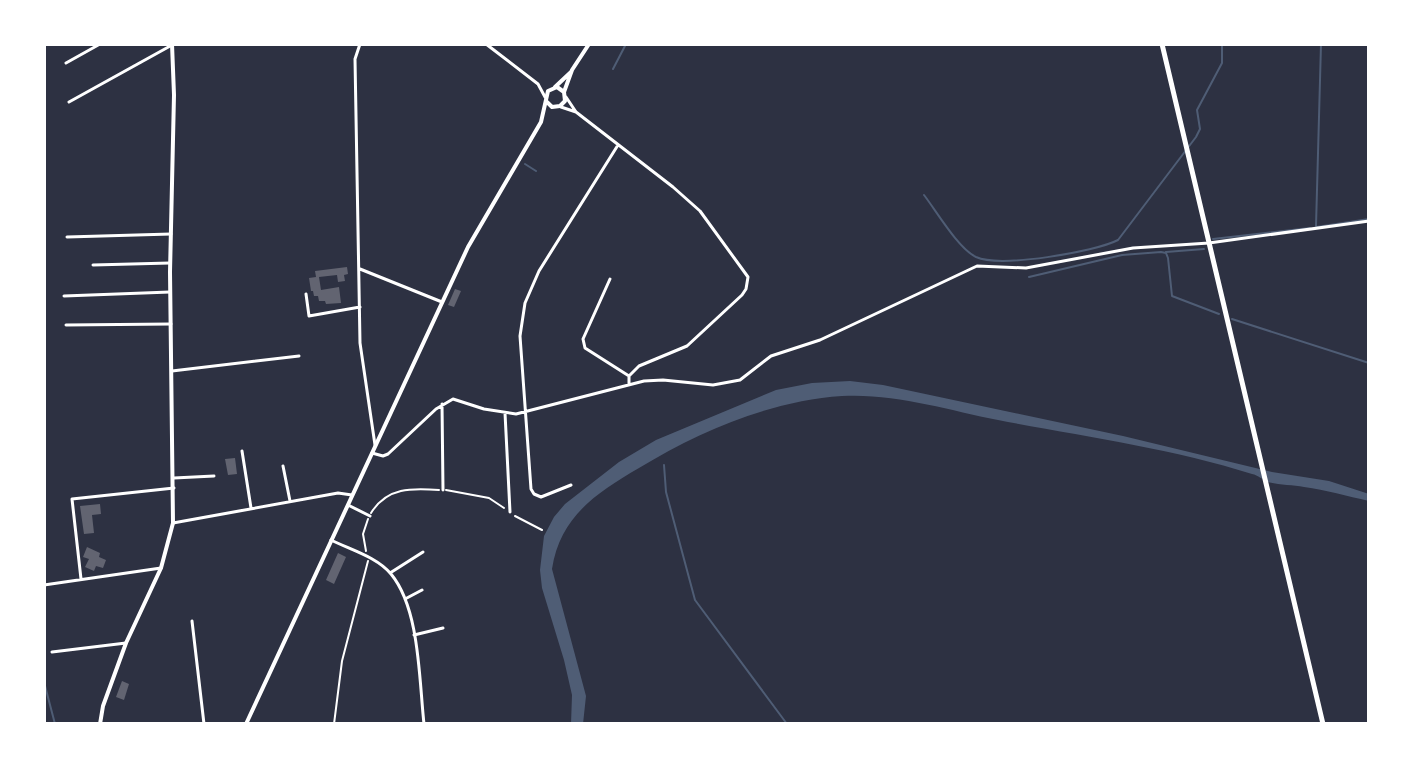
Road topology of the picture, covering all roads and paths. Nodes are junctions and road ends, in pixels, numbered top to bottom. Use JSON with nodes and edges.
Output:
{"nodes":[{"id":1,"x":100,"y":44,"type":"edge"},
{"id":2,"x":360,"y":44,"type":"edge"},
{"id":3,"x":486,"y":44,"type":"edge"},
{"id":4,"x":589,"y":44,"type":"edge"},
{"id":5,"x":1162,"y":44,"type":"edge"},
{"id":6,"x":172,"y":45,"type":"edge"},
{"id":7,"x":66,"y":63,"type":"dead end"},
{"id":8,"x":572,"y":70,"type":"junction"},
{"id":9,"x":538,"y":84,"type":"junction"},
{"id":10,"x":554,"y":87,"type":"junction"},
{"id":11,"x":565,"y":95,"type":"junction"},
{"id":12,"x":546,"y":100,"type":"junction"},
{"id":13,"x":69,"y":102,"type":"dead end"},
{"id":14,"x":558,"y":107,"type":"junction"},
{"id":15,"x":576,"y":112,"type":"junction"},
{"id":16,"x":541,"y":122,"type":"junction"},
{"id":17,"x":618,"y":145,"type":"junction"},
{"id":18,"x":1369,"y":221,"type":"edge"},
{"id":19,"x":171,"y":234,"type":"junction"},
{"id":20,"x":67,"y":237,"type":"dead end"},
{"id":21,"x":1209,"y":243,"type":"junction"},
{"id":22,"x":170,"y":263,"type":"junction"},
{"id":23,"x":93,"y":265,"type":"dead end"},
{"id":24,"x":360,"y":269,"type":"junction"},
{"id":25,"x":610,"y":279,"type":"dead end"},
{"id":26,"x":170,"y":292,"type":"junction"},
{"id":27,"x":306,"y":294,"type":"dead end"},
{"id":28,"x":64,"y":296,"type":"dead end"},
{"id":29,"x":442,"y":302,"type":"junction"},
{"id":30,"x":360,"y":307,"type":"junction"},
{"id":31,"x":171,"y":324,"type":"junction"},
{"id":32,"x":66,"y":325,"type":"dead end"},
{"id":33,"x":299,"y":356,"type":"dead end"},
{"id":34,"x":172,"y":371,"type":"junction"},
{"id":35,"x":629,"y":376,"type":"junction"},
{"id":36,"x":629,"y":384,"type":"junction"},
{"id":37,"x":442,"y":404,"type":"junction"},
{"id":38,"x":505,"y":413,"type":"junction"},
{"id":39,"x":525,"y":413,"type":"junction"},
{"id":40,"x":375,"y":445,"type":"junction"},
{"id":41,"x":242,"y":451,"type":"dead end"},
{"id":42,"x":372,"y":453,"type":"junction"},
{"id":43,"x":283,"y":466,"type":"dead end"},
{"id":44,"x":214,"y":476,"type":"dead end"},
{"id":45,"x":174,"y":478,"type":"junction"},
{"id":46,"x":571,"y":485,"type":"dead end"},
{"id":47,"x":174,"y":488,"type":"junction"},
{"id":48,"x":443,"y":490,"type":"dead end"},
{"id":49,"x":352,"y":495,"type":"junction"},
{"id":50,"x":290,"y":501,"type":"junction"},
{"id":51,"x":348,"y":505,"type":"junction"},
{"id":52,"x":251,"y":508,"type":"junction"},
{"id":53,"x":510,"y":512,"type":"dead end"},
{"id":54,"x":370,"y":516,"type":"dead end"},
{"id":55,"x":173,"y":523,"type":"junction"},
{"id":56,"x":331,"y":540,"type":"junction"},
{"id":57,"x":423,"y":552,"type":"dead end"},
{"id":58,"x":161,"y":568,"type":"junction"},
{"id":59,"x":390,"y":573,"type":"junction"},
{"id":60,"x":81,"y":579,"type":"junction"},
{"id":61,"x":44,"y":585,"type":"edge"},
{"id":62,"x":422,"y":590,"type":"dead end"},
{"id":63,"x":405,"y":599,"type":"junction"},
{"id":64,"x":192,"y":621,"type":"dead end"},
{"id":65,"x":443,"y":628,"type":"dead end"},
{"id":66,"x":414,"y":635,"type":"junction"},
{"id":67,"x":126,"y":643,"type":"junction"},
{"id":68,"x":52,"y":652,"type":"dead end"},
{"id":69,"x":100,"y":724,"type":"edge"},
{"id":70,"x":204,"y":724,"type":"edge"},
{"id":71,"x":246,"y":724,"type":"edge"},
{"id":72,"x":424,"y":724,"type":"edge"},
{"id":73,"x":1323,"y":724,"type":"edge"}],
"edges":[{"from":1,"to":7,"type":"street"},
{"from":2,"to":24,"type":"street"},
{"from":3,"to":9,"type":"street"},
{"from":4,"to":8,"type":"main road"},
{"from":5,"to":21,"type":"main road"},
{"from":6,"to":13,"type":"street"},
{"from":6,"to":19,"type":"main road"},
{"from":8,"to":10,"type":"main road"},
{"from":8,"to":11,"type":"main road"},
{"from":9,"to":10,"type":"street"},
{"from":9,"to":12,"type":"street"},
{"from":10,"to":11,"type":"main road"},
{"from":10,"to":12,"type":"main road"},
{"from":11,"to":14,"type":"main road"},
{"from":11,"to":15,"type":"street"},
{"from":12,"to":14,"type":"main road"},
{"from":12,"to":16,"type":"main road"},
{"from":14,"to":15,"type":"street"},
{"from":14,"to":16,"type":"main road"},
{"from":15,"to":17,"type":"street"},
{"from":16,"to":29,"type":"main road"},
{"from":17,"to":35,"type":"street"},
{"from":17,"to":39,"type":"street"},
{"from":18,"to":21,"type":"street"},
{"from":19,"to":20,"type":"street"},
{"from":19,"to":22,"type":"main road"},
{"from":21,"to":36,"type":"street"},
{"from":21,"to":73,"type":"main road"},
{"from":22,"to":23,"type":"street"},
{"from":22,"to":26,"type":"main road"},
{"from":24,"to":29,"type":"street"},
{"from":24,"to":30,"type":"street"},
{"from":25,"to":35,"type":"street"},
{"from":26,"to":28,"type":"street"},
{"from":26,"to":31,"type":"main road"},
{"from":27,"to":30,"type":"street"},
{"from":29,"to":40,"type":"main road"},
{"from":30,"to":40,"type":"street"},
{"from":31,"to":32,"type":"street"},
{"from":31,"to":34,"type":"main road"},
{"from":33,"to":34,"type":"street"},
{"from":34,"to":45,"type":"main road"},
{"from":35,"to":36,"type":"street"},
{"from":36,"to":39,"type":"street"},
{"from":37,"to":38,"type":"street"},
{"from":37,"to":42,"type":"street"},
{"from":37,"to":48,"type":"street"},
{"from":38,"to":39,"type":"street"},
{"from":38,"to":53,"type":"street"},
{"from":39,"to":46,"type":"street"},
{"from":40,"to":42,"type":"main road"},
{"from":41,"to":52,"type":"street"},
{"from":42,"to":49,"type":"main road"},
{"from":43,"to":50,"type":"street"},
{"from":44,"to":45,"type":"street"},
{"from":45,"to":47,"type":"main road"},
{"from":47,"to":55,"type":"main road"},
{"from":47,"to":60,"type":"street"},
{"from":49,"to":50,"type":"street"},
{"from":49,"to":51,"type":"main road"},
{"from":50,"to":52,"type":"street"},
{"from":51,"to":54,"type":"street"},
{"from":51,"to":56,"type":"main road"},
{"from":52,"to":55,"type":"street"},
{"from":55,"to":58,"type":"main road"},
{"from":56,"to":59,"type":"street"},
{"from":56,"to":71,"type":"main road"},
{"from":57,"to":59,"type":"street"},
{"from":58,"to":60,"type":"street"},
{"from":58,"to":67,"type":"main road"},
{"from":59,"to":63,"type":"street"},
{"from":60,"to":61,"type":"street"},
{"from":62,"to":63,"type":"street"},
{"from":63,"to":66,"type":"street"},
{"from":64,"to":70,"type":"street"},
{"from":65,"to":66,"type":"street"},
{"from":66,"to":72,"type":"street"},
{"from":67,"to":68,"type":"street"},
{"from":67,"to":69,"type":"main road"}]}
